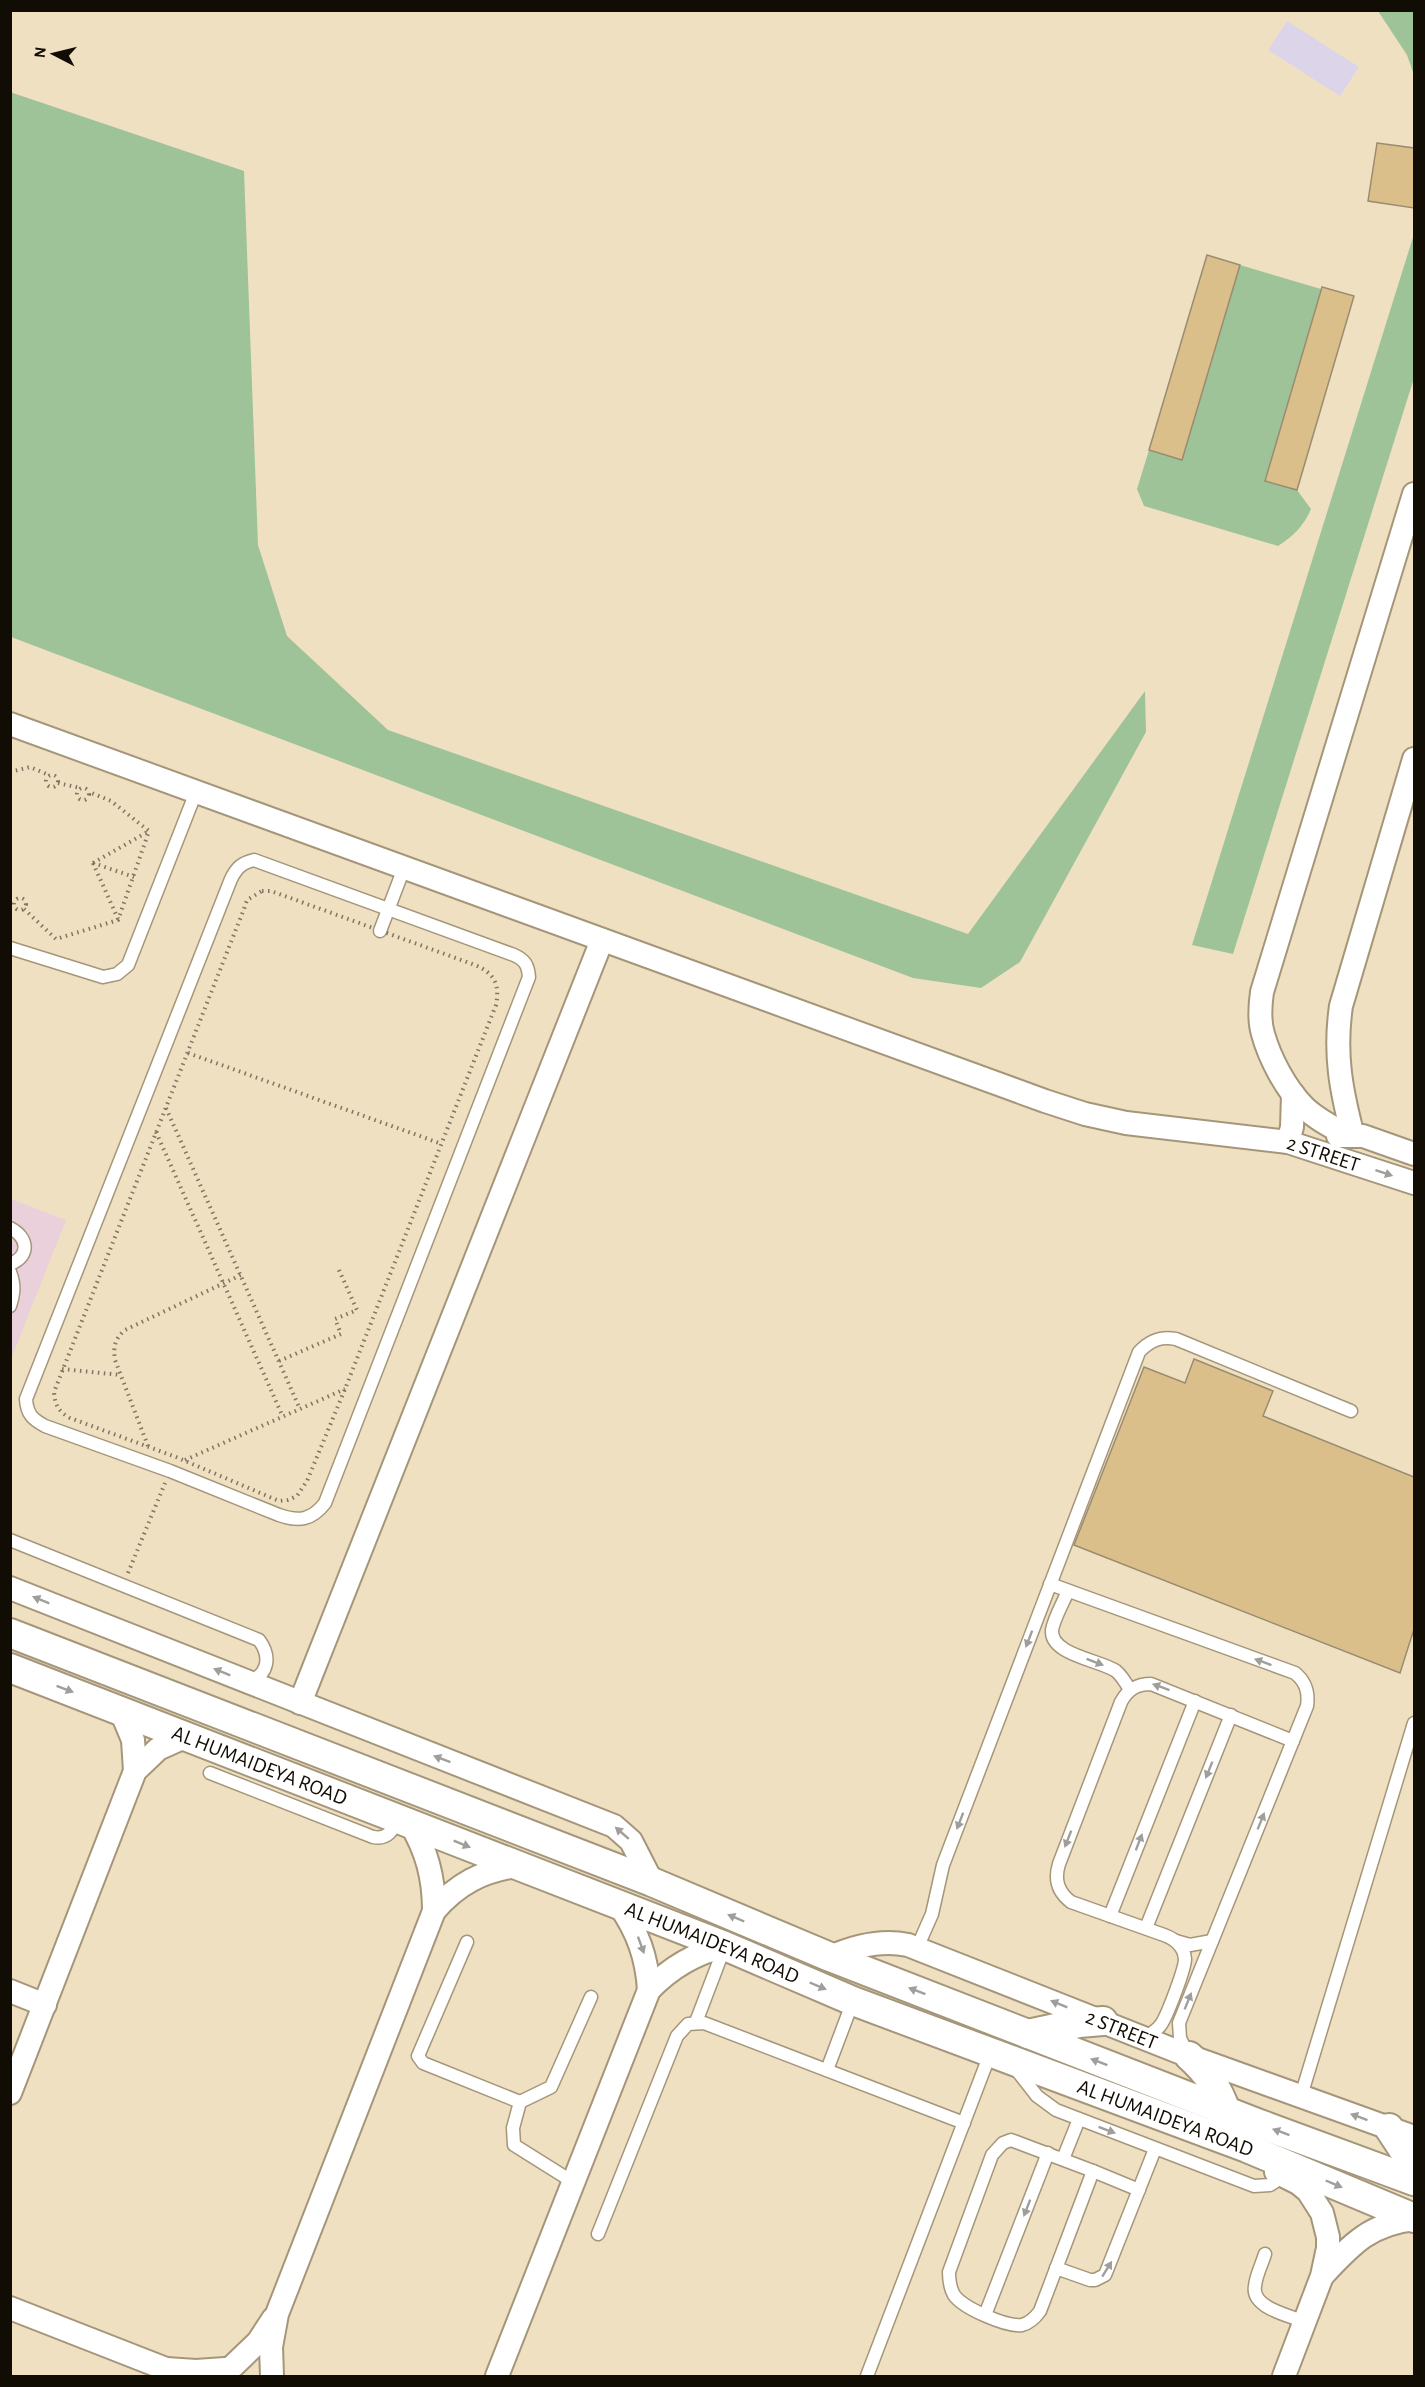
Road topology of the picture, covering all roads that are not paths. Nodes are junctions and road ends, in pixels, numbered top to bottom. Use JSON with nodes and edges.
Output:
{"nodes":[{"id":1,"x":1414,"y":494,"type":"edge"},
{"id":2,"x":10,"y":724,"type":"edge"},
{"id":3,"x":1414,"y":759,"type":"edge"},
{"id":4,"x":196,"y":792,"type":"junction"},
{"id":5,"x":404,"y":868,"type":"junction"},
{"id":6,"x":388,"y":910,"type":"junction"},
{"id":7,"x":380,"y":930,"type":"road end"},
{"id":8,"x":602,"y":940,"type":"junction"},
{"id":9,"x":10,"y":948,"type":"edge"},
{"id":10,"x":1293,"y":1094,"type":"junction"},
{"id":11,"x":1350,"y":1136,"type":"junction"},
{"id":12,"x":1288,"y":1142,"type":"junction"},
{"id":13,"x":1414,"y":1154,"type":"edge"},
{"id":14,"x":1414,"y":1183,"type":"edge"},
{"id":15,"x":10,"y":1228,"type":"edge"},
{"id":16,"x":10,"y":1264,"type":"edge"},
{"id":17,"x":10,"y":1272,"type":"edge"},
{"id":18,"x":10,"y":1306,"type":"edge"},
{"id":19,"x":1351,"y":1411,"type":"dead end"},
{"id":20,"x":10,"y":1540,"type":"edge"},
{"id":21,"x":1050,"y":1584,"type":"junction"},
{"id":22,"x":10,"y":1588,"type":"edge"},
{"id":23,"x":1068,"y":1591,"type":"junction"},
{"id":24,"x":10,"y":1634,"type":"edge"},
{"id":25,"x":10,"y":1668,"type":"edge"},
{"id":26,"x":247,"y":1682,"type":"junction"},
{"id":27,"x":1130,"y":1690,"type":"junction"},
{"id":28,"x":1195,"y":1701,"type":"junction"},
{"id":29,"x":300,"y":1703,"type":"junction"},
{"id":30,"x":121,"y":1711,"type":"junction"},
{"id":31,"x":1231,"y":1715,"type":"junction"},
{"id":32,"x":1414,"y":1723,"type":"edge"},
{"id":33,"x":187,"y":1736,"type":"junction"},
{"id":34,"x":1293,"y":1741,"type":"junction"},
{"id":35,"x":135,"y":1772,"type":"junction"},
{"id":36,"x":210,"y":1773,"type":"dead end"},
{"id":37,"x":404,"y":1820,"type":"junction"},
{"id":38,"x":517,"y":1866,"type":"junction"},
{"id":39,"x":652,"y":1882,"type":"junction"},
{"id":40,"x":619,"y":1905,"type":"junction"},
{"id":41,"x":434,"y":1911,"type":"junction"},
{"id":42,"x":1110,"y":1916,"type":"junction"},
{"id":43,"x":1146,"y":1928,"type":"junction"},
{"id":44,"x":1176,"y":1941,"type":"junction"},
{"id":45,"x":1212,"y":1941,"type":"junction"},
{"id":46,"x":467,"y":1942,"type":"dead end"},
{"id":47,"x":725,"y":1946,"type":"junction"},
{"id":48,"x":917,"y":1948,"type":"junction"},
{"id":49,"x":830,"y":1957,"type":"junction"},
{"id":50,"x":649,"y":1990,"type":"junction"},
{"id":51,"x":10,"y":1991,"type":"edge"},
{"id":52,"x":591,"y":1997,"type":"dead end"},
{"id":53,"x":854,"y":2001,"type":"junction"},
{"id":54,"x":45,"y":2005,"type":"junction"},
{"id":55,"x":1103,"y":2021,"type":"junction"},
{"id":56,"x":696,"y":2022,"type":"junction"},
{"id":57,"x":1028,"y":2034,"type":"junction"},
{"id":58,"x":1144,"y":2038,"type":"junction"},
{"id":59,"x":1189,"y":2056,"type":"junction"},
{"id":60,"x":1000,"y":2058,"type":"junction"},
{"id":61,"x":827,"y":2070,"type":"junction"},
{"id":62,"x":10,"y":2094,"type":"edge"},
{"id":63,"x":1301,"y":2096,"type":"junction"},
{"id":64,"x":520,"y":2102,"type":"junction"},
{"id":65,"x":1226,"y":2111,"type":"junction"},
{"id":66,"x":1079,"y":2119,"type":"junction"},
{"id":67,"x":964,"y":2123,"type":"junction"},
{"id":68,"x":1402,"y":2132,"type":"edge"},
{"id":69,"x":1247,"y":2148,"type":"junction"},
{"id":70,"x":1155,"y":2149,"type":"junction"},
{"id":71,"x":1048,"y":2153,"type":"junction"},
{"id":72,"x":1063,"y":2159,"type":"junction"},
{"id":73,"x":1414,"y":2166,"type":"edge"},
{"id":74,"x":1093,"y":2171,"type":"junction"},
{"id":75,"x":1284,"y":2176,"type":"junction"},
{"id":76,"x":1414,"y":2181,"type":"edge"},
{"id":77,"x":573,"y":2182,"type":"junction"},
{"id":78,"x":1139,"y":2190,"type":"junction"},
{"id":79,"x":1414,"y":2219,"type":"edge"},
{"id":80,"x":598,"y":2234,"type":"dead end"},
{"id":81,"x":1265,"y":2254,"type":"dead end"},
{"id":82,"x":1056,"y":2268,"type":"junction"},
{"id":83,"x":1322,"y":2276,"type":"junction"},
{"id":84,"x":10,"y":2308,"type":"edge"},
{"id":85,"x":277,"y":2314,"type":"junction"},
{"id":86,"x":985,"y":2315,"type":"junction"},
{"id":87,"x":1305,"y":2322,"type":"junction"},
{"id":88,"x":225,"y":2370,"type":"edge"},
{"id":89,"x":172,"y":2372,"type":"edge"},
{"id":90,"x":270,"y":2376,"type":"edge"},
{"id":91,"x":497,"y":2376,"type":"edge"},
{"id":92,"x":867,"y":2376,"type":"edge"},
{"id":93,"x":1284,"y":2376,"type":"edge"}],
"edges":[{"from":1,"to":10,"type":"street"},
{"from":2,"to":4,"type":"street"},
{"from":3,"to":11,"type":"street"},
{"from":4,"to":5,"type":"street"},
{"from":4,"to":9,"type":"lane"},
{"from":5,"to":6,"type":"lane"},
{"from":5,"to":8,"type":"street"},
{"from":6,"to":6,"type":"lane"},
{"from":6,"to":7,"type":"lane"},
{"from":8,"to":12,"type":"street"},
{"from":8,"to":29,"type":"street"},
{"from":10,"to":11,"type":"street"},
{"from":10,"to":12,"type":"street"},
{"from":11,"to":12,"type":"street","name":"2 STREET"},
{"from":11,"to":13,"type":"street","name":"2 STREET"},
{"from":12,"to":14,"type":"street","name":"2 STREET","one_way":true},
{"from":15,"to":16,"type":"lane"},
{"from":17,"to":18,"type":"lane"},
{"from":19,"to":21,"type":"lane"},
{"from":20,"to":26,"type":"lane"},
{"from":21,"to":23,"type":"lane"},
{"from":21,"to":48,"type":"lane","one_way":true},
{"from":26,"to":22,"type":"street","one_way":true},
{"from":23,"to":27,"type":"lane","one_way":true},
{"from":34,"to":23,"type":"lane","one_way":true},
{"from":24,"to":39,"type":"street","name":"AL HUMAIDEYA ROAD"},
{"from":25,"to":30,"type":"street","name":"AL HUMAIDEYA ROAD","one_way":true},
{"from":26,"to":29,"type":"street"},
{"from":28,"to":27,"type":"lane","one_way":true},
{"from":27,"to":42,"type":"lane","one_way":true},
{"from":28,"to":31,"type":"lane"},
{"from":42,"to":28,"type":"lane","one_way":true},
{"from":39,"to":29,"type":"street","one_way":true},
{"from":30,"to":33,"type":"street","name":"AL HUMAIDEYA ROAD"},
{"from":30,"to":35,"type":"street"},
{"from":31,"to":34,"type":"lane"},
{"from":31,"to":43,"type":"lane","one_way":true},
{"from":32,"to":63,"type":"lane"},
{"from":33,"to":35,"type":"street"},
{"from":33,"to":37,"type":"street","name":"AL HUMAIDEYA ROAD"},
{"from":45,"to":34,"type":"lane","one_way":true},
{"from":35,"to":54,"type":"street"},
{"from":36,"to":37,"type":"lane"},
{"from":37,"to":38,"type":"street","name":"AL HUMAIDEYA ROAD","one_way":true},
{"from":37,"to":41,"type":"street"},
{"from":38,"to":40,"type":"street","name":"AL HUMAIDEYA ROAD"},
{"from":38,"to":41,"type":"street"},
{"from":49,"to":39,"type":"street","name":"AL HUMAIDEYA ROAD","one_way":true},
{"from":40,"to":47,"type":"street","name":"AL HUMAIDEYA ROAD"},
{"from":40,"to":50,"type":"street","one_way":true},
{"from":41,"to":85,"type":"street"},
{"from":42,"to":43,"type":"lane"},
{"from":43,"to":44,"type":"lane"},
{"from":44,"to":45,"type":"lane"},
{"from":44,"to":58,"type":"lane"},
{"from":59,"to":45,"type":"lane","one_way":true},
{"from":46,"to":64,"type":"lane"},
{"from":47,"to":50,"type":"street"},
{"from":47,"to":53,"type":"street","name":"AL HUMAIDEYA ROAD","one_way":true},
{"from":47,"to":56,"type":"lane"},
{"from":48,"to":49,"type":"street","name":"2 STREET"},
{"from":55,"to":48,"type":"street","name":"2 STREET","one_way":true},
{"from":57,"to":49,"type":"street","name":"AL HUMAIDEYA ROAD","one_way":true},
{"from":50,"to":77,"type":"street"},
{"from":51,"to":54,"type":"street"},
{"from":52,"to":64,"type":"lane"},
{"from":53,"to":60,"type":"street","name":"AL HUMAIDEYA ROAD"},
{"from":53,"to":61,"type":"lane"},
{"from":54,"to":62,"type":"street"},
{"from":55,"to":57,"type":"street"},
{"from":55,"to":58,"type":"street","name":"2 STREET"},
{"from":56,"to":61,"type":"lane"},
{"from":56,"to":80,"type":"lane"},
{"from":65,"to":57,"type":"street","name":"AL HUMAIDEYA ROAD","one_way":true},
{"from":58,"to":59,"type":"street","name":"2 STREET"},
{"from":59,"to":63,"type":"street","name":"2 STREET"},
{"from":59,"to":65,"type":"street"},
{"from":60,"to":66,"type":"lane"},
{"from":60,"to":67,"type":"lane"},
{"from":60,"to":69,"type":"street","name":"AL HUMAIDEYA ROAD"},
{"from":61,"to":67,"type":"lane"},
{"from":68,"to":63,"type":"street","name":"2 STREET","one_way":true},
{"from":64,"to":77,"type":"lane"},
{"from":76,"to":65,"type":"street","name":"AL HUMAIDEYA ROAD","one_way":true},
{"from":66,"to":70,"type":"lane","one_way":true},
{"from":66,"to":72,"type":"lane"},
{"from":67,"to":92,"type":"lane"},
{"from":68,"to":73,"type":"street"},
{"from":69,"to":75,"type":"street"},
{"from":69,"to":79,"type":"street","name":"AL HUMAIDEYA ROAD","one_way":true},
{"from":70,"to":75,"type":"lane"},
{"from":70,"to":78,"type":"lane"},
{"from":71,"to":72,"type":"lane"},
{"from":71,"to":86,"type":"lane","one_way":true},
{"from":71,"to":86,"type":"lane"},
{"from":72,"to":74,"type":"lane"},
{"from":74,"to":78,"type":"lane"},
{"from":74,"to":82,"type":"lane"},
{"from":75,"to":83,"type":"street"},
{"from":77,"to":91,"type":"street"},
{"from":82,"to":78,"type":"lane","one_way":true},
{"from":79,"to":83,"type":"street"},
{"from":81,"to":87,"type":"lane"},
{"from":82,"to":86,"type":"lane"},
{"from":83,"to":87,"type":"street"},
{"from":84,"to":89,"type":"street"},
{"from":85,"to":88,"type":"street"},
{"from":85,"to":90,"type":"street"},
{"from":87,"to":93,"type":"street"},
{"from":88,"to":89,"type":"street"},
{"from":88,"to":90,"type":"street"}]}
